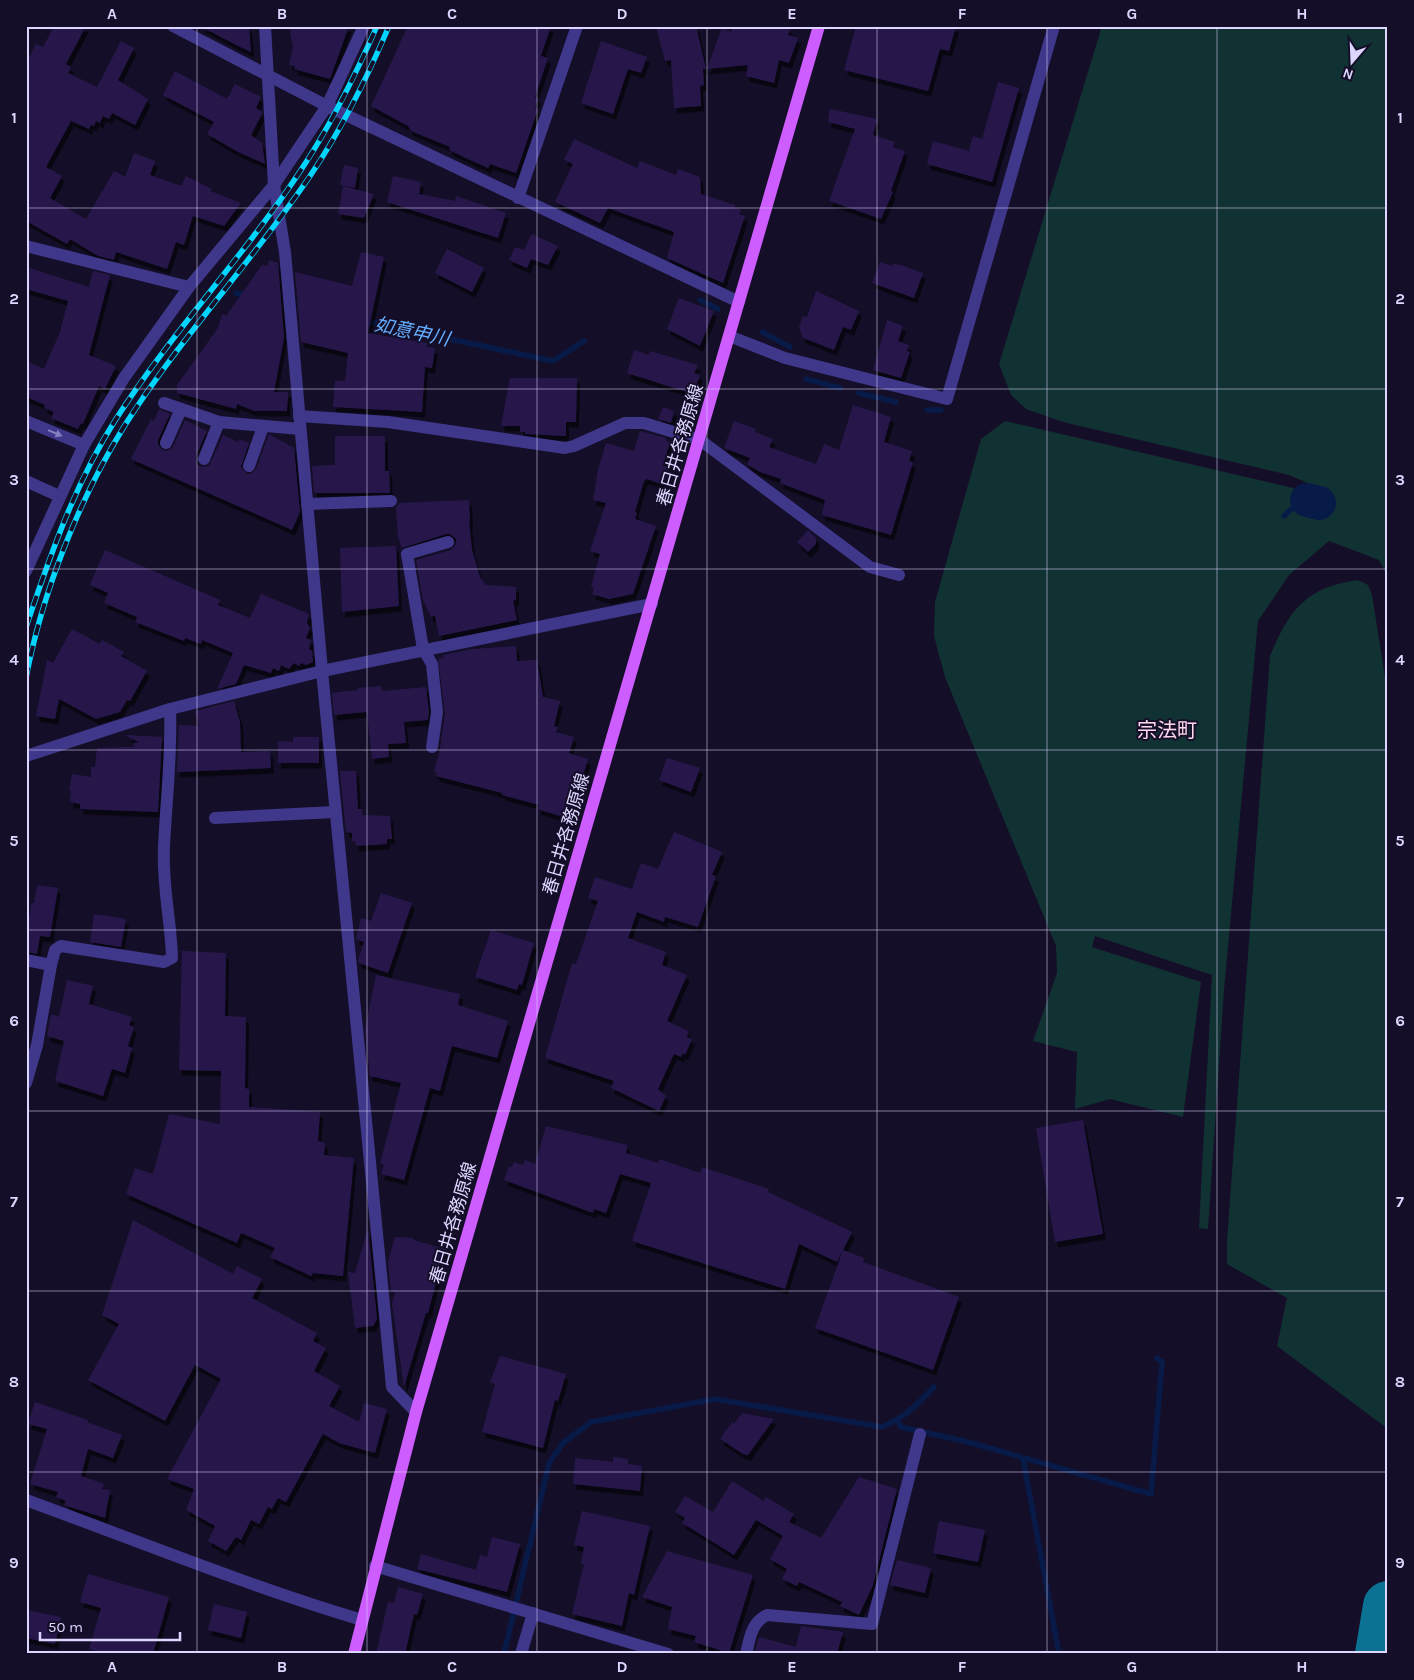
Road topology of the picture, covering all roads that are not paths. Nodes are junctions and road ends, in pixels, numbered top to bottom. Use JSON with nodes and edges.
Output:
{"nodes":[{"id":1,"x":173,"y":26,"type":"edge"},
{"id":2,"x":265,"y":26,"type":"edge"},
{"id":3,"x":364,"y":26,"type":"edge"},
{"id":4,"x":577,"y":26,"type":"edge"},
{"id":5,"x":819,"y":26,"type":"edge"},
{"id":6,"x":1054,"y":26,"type":"edge"},
{"id":7,"x":270,"y":74,"type":"junction"},
{"id":8,"x":328,"y":106,"type":"junction"},
{"id":9,"x":274,"y":185,"type":"junction"},
{"id":10,"x":518,"y":198,"type":"junction"},
{"id":11,"x":26,"y":246,"type":"edge"},
{"id":12,"x":188,"y":287,"type":"junction"},
{"id":13,"x":738,"y":302,"type":"junction"},
{"id":14,"x":729,"y":336,"type":"junction"},
{"id":15,"x":164,"y":403,"type":"dead end"},
{"id":16,"x":181,"y":409,"type":"junction"},
{"id":17,"x":26,"y":421,"type":"edge"},
{"id":18,"x":219,"y":422,"type":"junction"},
{"id":19,"x":300,"y":423,"type":"junction"},
{"id":20,"x":263,"y":426,"type":"junction"},
{"id":21,"x":700,"y":440,"type":"junction"},
{"id":22,"x":166,"y":442,"type":"dead end"},
{"id":23,"x":84,"y":445,"type":"junction"},
{"id":24,"x":204,"y":459,"type":"dead end"},
{"id":25,"x":249,"y":466,"type":"dead end"},
{"id":26,"x":26,"y":482,"type":"edge"},
{"id":27,"x":59,"y":496,"type":"junction"},
{"id":28,"x":390,"y":501,"type":"dead end"},
{"id":29,"x":307,"y":504,"type":"junction"},
{"id":30,"x":448,"y":542,"type":"dead end"},
{"id":31,"x":26,"y":571,"type":"edge"},
{"id":32,"x":899,"y":575,"type":"dead end"},
{"id":33,"x":652,"y":604,"type":"junction"},
{"id":34,"x":423,"y":649,"type":"junction"},
{"id":35,"x":322,"y":671,"type":"junction"},
{"id":36,"x":170,"y":709,"type":"junction"},
{"id":37,"x":432,"y":747,"type":"dead end"},
{"id":38,"x":26,"y":756,"type":"edge"},
{"id":39,"x":336,"y":812,"type":"junction"},
{"id":40,"x":215,"y":818,"type":"dead end"},
{"id":41,"x":26,"y":960,"type":"edge"},
{"id":42,"x":51,"y":964,"type":"junction"},
{"id":43,"x":26,"y":1083,"type":"edge"},
{"id":44,"x":416,"y":1412,"type":"junction"},
{"id":45,"x":920,"y":1434,"type":"dead end"},
{"id":46,"x":26,"y":1500,"type":"edge"},
{"id":47,"x":376,"y":1566,"type":"junction"},
{"id":48,"x":533,"y":1613,"type":"junction"},
{"id":49,"x":362,"y":1620,"type":"junction"},
{"id":50,"x":354,"y":1654,"type":"edge"},
{"id":51,"x":521,"y":1654,"type":"edge"},
{"id":52,"x":668,"y":1654,"type":"edge"},
{"id":53,"x":746,"y":1654,"type":"edge"}],
"edges":[{"from":1,"to":7,"type":"street"},
{"from":2,"to":7,"type":"street"},
{"from":3,"to":8,"type":"street"},
{"from":4,"to":10,"type":"street"},
{"from":5,"to":13,"type":"main road","name":"春日井各務原線"},
{"from":6,"to":14,"type":"street"},
{"from":7,"to":8,"type":"street"},
{"from":7,"to":9,"type":"street"},
{"from":8,"to":9,"type":"street"},
{"from":8,"to":10,"type":"street"},
{"from":9,"to":12,"type":"street"},
{"from":9,"to":19,"type":"street"},
{"from":10,"to":13,"type":"street"},
{"from":11,"to":12,"type":"street"},
{"from":12,"to":23,"type":"street"},
{"from":13,"to":14,"type":"main road","name":"春日井各務原線"},
{"from":14,"to":21,"type":"main road","name":"春日井各務原線"},
{"from":15,"to":16,"type":"street"},
{"from":16,"to":18,"type":"street"},
{"from":16,"to":22,"type":"street"},
{"from":17,"to":23,"type":"street","one_way":true},
{"from":18,"to":20,"type":"street"},
{"from":18,"to":24,"type":"street"},
{"from":19,"to":20,"type":"street"},
{"from":19,"to":21,"type":"street"},
{"from":19,"to":29,"type":"street"},
{"from":20,"to":25,"type":"street"},
{"from":21,"to":32,"type":"street"},
{"from":21,"to":33,"type":"main road","name":"春日井各務原線"},
{"from":23,"to":27,"type":"street"},
{"from":26,"to":27,"type":"street"},
{"from":27,"to":31,"type":"street"},
{"from":28,"to":29,"type":"street"},
{"from":29,"to":35,"type":"street"},
{"from":30,"to":34,"type":"street"},
{"from":33,"to":34,"type":"street"},
{"from":33,"to":44,"type":"main road","name":"春日井各務原線"},
{"from":34,"to":35,"type":"street"},
{"from":34,"to":37,"type":"street"},
{"from":35,"to":36,"type":"street"},
{"from":35,"to":39,"type":"street"},
{"from":36,"to":38,"type":"street"},
{"from":36,"to":42,"type":"street"},
{"from":39,"to":40,"type":"street"},
{"from":39,"to":44,"type":"street"},
{"from":41,"to":42,"type":"street"},
{"from":42,"to":43,"type":"street"},
{"from":44,"to":47,"type":"main road","name":"春日井各務原線"},
{"from":45,"to":53,"type":"street"},
{"from":46,"to":49,"type":"street"},
{"from":47,"to":48,"type":"street"},
{"from":47,"to":49,"type":"main road","name":"春日井各務原線"},
{"from":48,"to":51,"type":"street"},
{"from":48,"to":52,"type":"street"},
{"from":49,"to":50,"type":"main road","name":"春日井各務原線"}]}
